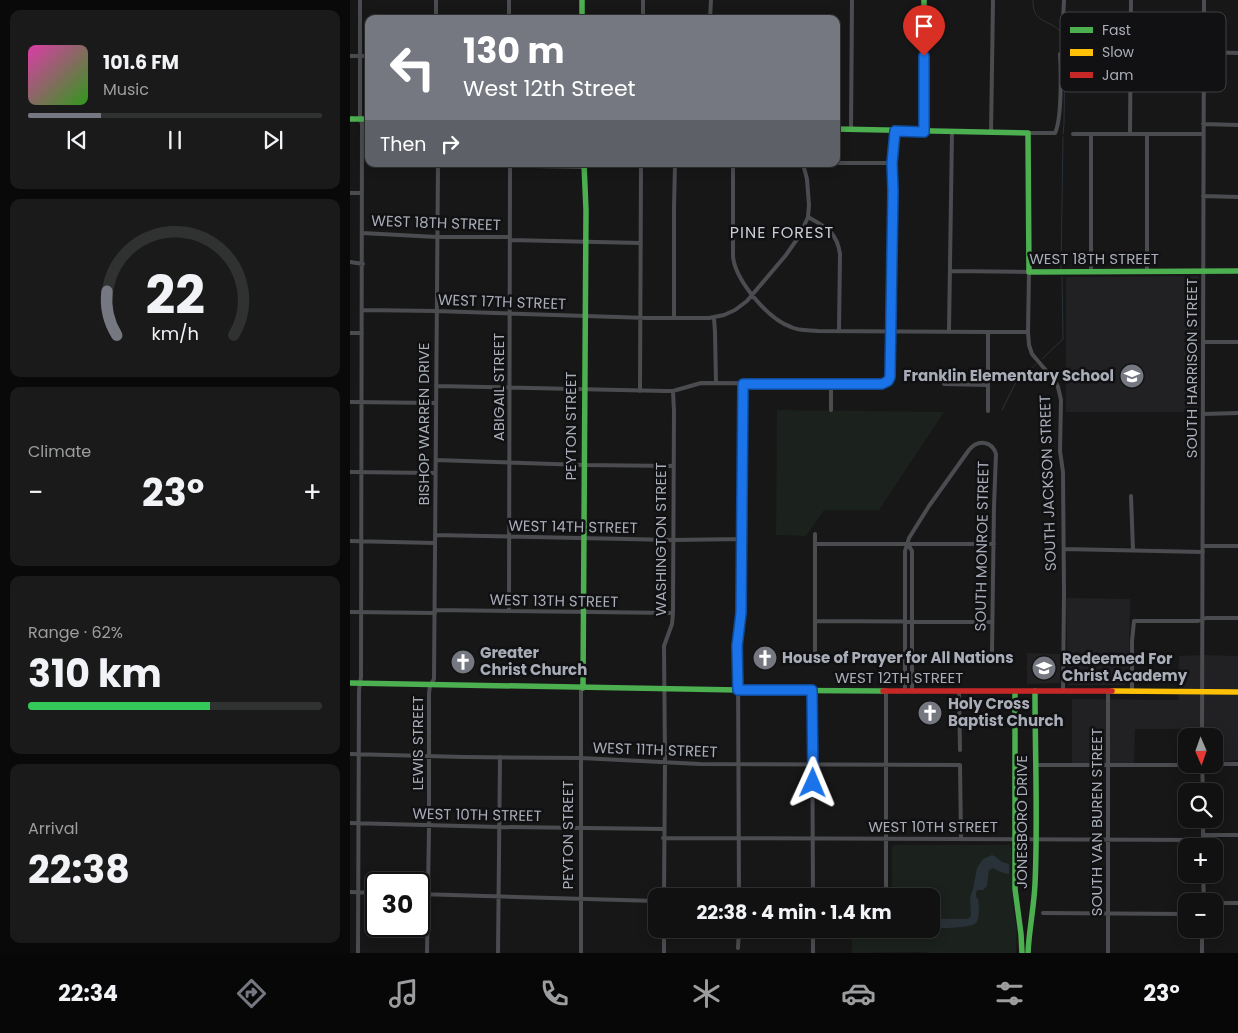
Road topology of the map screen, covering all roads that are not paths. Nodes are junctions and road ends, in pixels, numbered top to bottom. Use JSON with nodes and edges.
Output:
{"nodes":[{"id":1,"x":360,"y":0,"type":"edge"},
{"id":2,"x":436,"y":0,"type":"edge"},
{"id":3,"x":509,"y":0,"type":"edge"},
{"id":4,"x":582,"y":0,"type":"edge"},
{"id":5,"x":643,"y":0,"type":"edge"},
{"id":6,"x":710,"y":0,"type":"edge"},
{"id":7,"x":852,"y":0,"type":"edge"},
{"id":8,"x":924,"y":0,"type":"edge"},
{"id":9,"x":993,"y":0,"type":"edge"},
{"id":10,"x":436,"y":15,"type":"edge"},
{"id":11,"x":509,"y":15,"type":"edge"},
{"id":12,"x":582,"y":15,"type":"edge"},
{"id":13,"x":643,"y":15,"type":"edge"},
{"id":14,"x":710,"y":15,"type":"edge"},
{"id":15,"x":350,"y":56,"type":"edge"},
{"id":16,"x":360,"y":56,"type":"junction"},
{"id":17,"x":365,"y":56,"type":"edge"},
{"id":18,"x":1060,"y":91,"type":"edge"},
{"id":19,"x":1130,"y":92,"type":"edge"},
{"id":20,"x":1203,"y":92,"type":"edge"},
{"id":21,"x":350,"y":119,"type":"edge"},
{"id":22,"x":361,"y":119,"type":"junction"},
{"id":23,"x":365,"y":120,"type":"edge"},
{"id":24,"x":1203,"y":124,"type":"junction"},
{"id":25,"x":1238,"y":125,"type":"edge"},
{"id":26,"x":840,"y":129,"type":"edge"},
{"id":27,"x":851,"y":129,"type":"junction"},
{"id":28,"x":895,"y":131,"type":"junction"},
{"id":29,"x":924,"y":132,"type":"junction"},
{"id":30,"x":952,"y":132,"type":"junction"},
{"id":31,"x":991,"y":133,"type":"junction"},
{"id":32,"x":1028,"y":133,"type":"junction"},
{"id":33,"x":1073,"y":134,"type":"dead end"},
{"id":34,"x":1091,"y":134,"type":"junction"},
{"id":35,"x":1130,"y":134,"type":"junction"},
{"id":36,"x":1147,"y":134,"type":"junction"},
{"id":37,"x":1203,"y":134,"type":"junction"},
{"id":38,"x":363,"y":162,"type":"joint"},
{"id":39,"x":840,"y":163,"type":"edge"},
{"id":40,"x":892,"y":163,"type":"junction"},
{"id":41,"x":438,"y":167,"type":"edge"},
{"id":42,"x":510,"y":167,"type":"edge"},
{"id":43,"x":584,"y":167,"type":"edge"},
{"id":44,"x":642,"y":167,"type":"edge"},
{"id":45,"x":675,"y":167,"type":"edge"},
{"id":46,"x":733,"y":167,"type":"edge"},
{"id":47,"x":804,"y":167,"type":"edge"},
{"id":48,"x":350,"y":193,"type":"edge"},
{"id":49,"x":362,"y":193,"type":"junction"},
{"id":50,"x":1203,"y":196,"type":"junction"},
{"id":51,"x":1238,"y":197,"type":"edge"},
{"id":52,"x":808,"y":217,"type":"junction"},
{"id":53,"x":362,"y":233,"type":"junction"},
{"id":54,"x":437,"y":237,"type":"junction"},
{"id":55,"x":510,"y":239,"type":"junction"},
{"id":56,"x":585,"y":242,"type":"junction"},
{"id":57,"x":641,"y":243,"type":"junction"},
{"id":58,"x":350,"y":262,"type":"edge"},
{"id":59,"x":363,"y":264,"type":"junction"},
{"id":60,"x":950,"y":271,"type":"junction"},
{"id":61,"x":1203,"y":271,"type":"junction"},
{"id":62,"x":1238,"y":271,"type":"edge"},
{"id":63,"x":1029,"y":272,"type":"junction"},
{"id":64,"x":1091,"y":272,"type":"junction"},
{"id":65,"x":1147,"y":272,"type":"junction"},
{"id":66,"x":752,"y":296,"type":"junction"},
{"id":67,"x":363,"y":310,"type":"junction"},
{"id":68,"x":436,"y":311,"type":"junction"},
{"id":69,"x":510,"y":313,"type":"junction"},
{"id":70,"x":584,"y":316,"type":"junction"},
{"id":71,"x":640,"y":317,"type":"junction"},
{"id":72,"x":674,"y":318,"type":"junction"},
{"id":73,"x":714,"y":318,"type":"junction"},
{"id":74,"x":839,"y":330,"type":"junction"},
{"id":75,"x":892,"y":332,"type":"junction"},
{"id":76,"x":949,"y":332,"type":"junction"},
{"id":77,"x":988,"y":332,"type":"junction"},
{"id":78,"x":1028,"y":332,"type":"junction"},
{"id":79,"x":350,"y":333,"type":"edge"},
{"id":80,"x":362,"y":334,"type":"junction"},
{"id":81,"x":1204,"y":342,"type":"junction"},
{"id":82,"x":1238,"y":342,"type":"edge"},
{"id":83,"x":716,"y":383,"type":"junction"},
{"id":84,"x":831,"y":383,"type":"junction"},
{"id":85,"x":743,"y":384,"type":"junction"},
{"id":86,"x":944,"y":384,"type":"dead end"},
{"id":87,"x":988,"y":385,"type":"junction"},
{"id":88,"x":436,"y":386,"type":"junction"},
{"id":89,"x":510,"y":389,"type":"junction"},
{"id":90,"x":584,"y":390,"type":"junction"},
{"id":91,"x":640,"y":391,"type":"junction"},
{"id":92,"x":673,"y":391,"type":"junction"},
{"id":93,"x":350,"y":402,"type":"edge"},
{"id":94,"x":362,"y":402,"type":"junction"},
{"id":95,"x":436,"y":403,"type":"junction"},
{"id":96,"x":831,"y":410,"type":"dead end"},
{"id":97,"x":988,"y":411,"type":"dead end"},
{"id":98,"x":1238,"y":413,"type":"edge"},
{"id":99,"x":1203,"y":414,"type":"junction"},
{"id":100,"x":436,"y":460,"type":"junction"},
{"id":101,"x":510,"y":462,"type":"junction"},
{"id":102,"x":584,"y":465,"type":"junction"},
{"id":103,"x":673,"y":466,"type":"junction"},
{"id":104,"x":350,"y":472,"type":"edge"},
{"id":105,"x":361,"y":472,"type":"junction"},
{"id":106,"x":436,"y":473,"type":"junction"},
{"id":107,"x":1131,"y":496,"type":"dead end"},
{"id":108,"x":815,"y":534,"type":"dead end"},
{"id":109,"x":435,"y":535,"type":"junction"},
{"id":110,"x":509,"y":537,"type":"junction"},
{"id":111,"x":584,"y":538,"type":"junction"},
{"id":112,"x":742,"y":539,"type":"junction"},
{"id":113,"x":673,"y":540,"type":"junction"},
{"id":114,"x":350,"y":541,"type":"edge"},
{"id":115,"x":362,"y":542,"type":"junction"},
{"id":116,"x":435,"y":543,"type":"junction"},
{"id":117,"x":815,"y":544,"type":"junction"},
{"id":118,"x":908,"y":544,"type":"junction"},
{"id":119,"x":994,"y":544,"type":"junction"},
{"id":120,"x":1203,"y":546,"type":"junction"},
{"id":121,"x":1238,"y":546,"type":"edge"},
{"id":122,"x":1064,"y":549,"type":"junction"},
{"id":123,"x":1133,"y":550,"type":"junction"},
{"id":124,"x":1203,"y":552,"type":"junction"},
{"id":125,"x":509,"y":611,"type":"junction"},
{"id":126,"x":350,"y":612,"type":"edge"},
{"id":127,"x":361,"y":612,"type":"junction"},
{"id":128,"x":434,"y":612,"type":"junction"},
{"id":129,"x":583,"y":613,"type":"junction"},
{"id":130,"x":673,"y":614,"type":"junction"},
{"id":131,"x":1238,"y":618,"type":"edge"},
{"id":132,"x":1203,"y":619,"type":"junction"},
{"id":133,"x":815,"y":621,"type":"junction"},
{"id":134,"x":905,"y":622,"type":"junction"},
{"id":135,"x":912,"y":622,"type":"junction"},
{"id":136,"x":992,"y":622,"type":"junction"},
{"id":137,"x":815,"y":651,"type":"dead end"},
{"id":138,"x":992,"y":651,"type":"dead end"},
{"id":139,"x":350,"y":683,"type":"edge"},
{"id":140,"x":361,"y":683,"type":"junction"},
{"id":141,"x":431,"y":684,"type":"junction"},
{"id":142,"x":582,"y":688,"type":"junction"},
{"id":143,"x":664,"y":689,"type":"junction"},
{"id":144,"x":738,"y":690,"type":"junction"},
{"id":145,"x":812,"y":690,"type":"junction"},
{"id":146,"x":886,"y":690,"type":"junction"},
{"id":147,"x":905,"y":690,"type":"junction"},
{"id":148,"x":912,"y":690,"type":"junction"},
{"id":149,"x":959,"y":691,"type":"junction"},
{"id":150,"x":1063,"y":691,"type":"junction"},
{"id":151,"x":1015,"y":692,"type":"junction"},
{"id":152,"x":1035,"y":692,"type":"junction"},
{"id":153,"x":1108,"y":692,"type":"junction"},
{"id":154,"x":1132,"y":692,"type":"junction"},
{"id":155,"x":1202,"y":692,"type":"junction"},
{"id":156,"x":1238,"y":692,"type":"edge"},
{"id":157,"x":1202,"y":728,"type":"edge"},
{"id":158,"x":960,"y":750,"type":"dead end"},
{"id":159,"x":350,"y":754,"type":"edge"},
{"id":160,"x":359,"y":755,"type":"junction"},
{"id":161,"x":429,"y":756,"type":"junction"},
{"id":162,"x":500,"y":757,"type":"junction"},
{"id":163,"x":581,"y":758,"type":"junction"},
{"id":164,"x":665,"y":762,"type":"junction"},
{"id":165,"x":738,"y":764,"type":"junction"},
{"id":166,"x":887,"y":764,"type":"junction"},
{"id":167,"x":1223,"y":764,"type":"edge"},
{"id":168,"x":1238,"y":764,"type":"edge"},
{"id":169,"x":813,"y":765,"type":"junction"},
{"id":170,"x":1035,"y":765,"type":"junction"},
{"id":171,"x":1108,"y":765,"type":"junction"},
{"id":172,"x":1178,"y":765,"type":"edge"},
{"id":173,"x":350,"y":823,"type":"edge"},
{"id":174,"x":359,"y":823,"type":"junction"},
{"id":175,"x":429,"y":825,"type":"junction"},
{"id":176,"x":499,"y":827,"type":"junction"},
{"id":177,"x":581,"y":828,"type":"junction"},
{"id":178,"x":1203,"y":828,"type":"edge"},
{"id":179,"x":664,"y":829,"type":"junction"},
{"id":180,"x":1238,"y":835,"type":"edge"},
{"id":181,"x":1203,"y":837,"type":"junction"},
{"id":182,"x":663,"y":838,"type":"junction"},
{"id":183,"x":738,"y":838,"type":"junction"},
{"id":184,"x":812,"y":838,"type":"junction"},
{"id":185,"x":961,"y":838,"type":"junction"},
{"id":186,"x":1015,"y":838,"type":"junction"},
{"id":187,"x":887,"y":839,"type":"junction"},
{"id":188,"x":1036,"y":839,"type":"junction"},
{"id":189,"x":1108,"y":839,"type":"junction"},
{"id":190,"x":428,"y":872,"type":"edge"},
{"id":191,"x":664,"y":888,"type":"edge"},
{"id":192,"x":739,"y":888,"type":"edge"},
{"id":193,"x":813,"y":888,"type":"edge"},
{"id":194,"x":886,"y":888,"type":"edge"},
{"id":195,"x":350,"y":892,"type":"edge"},
{"id":196,"x":359,"y":893,"type":"junction"},
{"id":197,"x":365,"y":893,"type":"edge"},
{"id":198,"x":430,"y":894,"type":"edge"},
{"id":199,"x":499,"y":895,"type":"junction"},
{"id":200,"x":581,"y":898,"type":"junction"},
{"id":201,"x":648,"y":900,"type":"edge"},
{"id":202,"x":1223,"y":903,"type":"edge"},
{"id":203,"x":1238,"y":903,"type":"edge"},
{"id":204,"x":1043,"y":913,"type":"dead end"},
{"id":205,"x":1109,"y":914,"type":"junction"},
{"id":206,"x":1178,"y":914,"type":"edge"},
{"id":207,"x":427,"y":937,"type":"edge"},
{"id":208,"x":664,"y":938,"type":"edge"},
{"id":209,"x":739,"y":938,"type":"edge"},
{"id":210,"x":813,"y":938,"type":"edge"},
{"id":211,"x":1202,"y":938,"type":"edge"},
{"id":212,"x":738,"y":948,"type":"dead end"},
{"id":213,"x":358,"y":953,"type":"edge"},
{"id":214,"x":427,"y":953,"type":"edge"},
{"id":215,"x":498,"y":953,"type":"edge"},
{"id":216,"x":581,"y":953,"type":"edge"},
{"id":217,"x":664,"y":953,"type":"edge"},
{"id":218,"x":813,"y":953,"type":"edge"},
{"id":219,"x":1022,"y":953,"type":"edge"},
{"id":220,"x":1028,"y":953,"type":"edge"},
{"id":221,"x":1108,"y":953,"type":"edge"},
{"id":222,"x":1202,"y":953,"type":"edge"}],
"edges":[{"from":1,"to":16,"type":"street"},
{"from":2,"to":10,"type":"street"},
{"from":3,"to":11,"type":"street"},
{"from":4,"to":12,"type":"street"},
{"from":5,"to":13,"type":"street"},
{"from":6,"to":14,"type":"street"},
{"from":7,"to":27,"type":"street"},
{"from":8,"to":29,"type":"street"},
{"from":9,"to":31,"type":"street"},
{"from":15,"to":16,"type":"street"},
{"from":16,"to":17,"type":"street"},
{"from":16,"to":22,"type":"street"},
{"from":18,"to":32,"type":"street"},
{"from":19,"to":35,"type":"street"},
{"from":20,"to":24,"type":"street","name":"SOUTH HARRISON STREET"},
{"from":21,"to":22,"type":"street"},
{"from":22,"to":23,"type":"street"},
{"from":22,"to":38,"type":"street"},
{"from":24,"to":25,"type":"street"},
{"from":24,"to":37,"type":"street","name":"SOUTH HARRISON STREET"},
{"from":26,"to":27,"type":"street"},
{"from":27,"to":28,"type":"street"},
{"from":28,"to":29,"type":"street"},
{"from":28,"to":40,"type":"street"},
{"from":29,"to":30,"type":"street"},
{"from":30,"to":31,"type":"street"},
{"from":30,"to":60,"type":"street"},
{"from":31,"to":32,"type":"street"},
{"from":32,"to":63,"type":"street","name":"SOUTH JACKSON STREET"},
{"from":33,"to":34,"type":"street"},
{"from":34,"to":35,"type":"street"},
{"from":34,"to":64,"type":"street"},
{"from":35,"to":36,"type":"street"},
{"from":36,"to":37,"type":"street"},
{"from":36,"to":65,"type":"street"},
{"from":37,"to":50,"type":"street","name":"SOUTH HARRISON STREET"},
{"from":38,"to":49,"type":"street"},
{"from":39,"to":40,"type":"street"},
{"from":40,"to":75,"type":"street"},
{"from":41,"to":54,"type":"street","name":"BISHOP WARREN DRIVE"},
{"from":42,"to":55,"type":"street","name":"ABIGAIL STREET"},
{"from":43,"to":56,"type":"street","name":"PEYTON STREET"},
{"from":44,"to":57,"type":"street"},
{"from":45,"to":72,"type":"street"},
{"from":46,"to":66,"type":"street"},
{"from":47,"to":52,"type":"street"},
{"from":48,"to":49,"type":"street"},
{"from":49,"to":53,"type":"street"},
{"from":50,"to":51,"type":"street"},
{"from":50,"to":61,"type":"street","name":"SOUTH HARRISON STREET"},
{"from":52,"to":66,"type":"street"},
{"from":52,"to":74,"type":"street"},
{"from":53,"to":54,"type":"street","name":"WEST 18TH STREET"},
{"from":53,"to":59,"type":"street"},
{"from":54,"to":55,"type":"street","name":"WEST 18TH STREET"},
{"from":54,"to":68,"type":"street","name":"BISHOP WARREN DRIVE"},
{"from":55,"to":56,"type":"street","name":"WEST 18TH STREET"},
{"from":55,"to":69,"type":"street","name":"ABIGAIL STREET"},
{"from":56,"to":57,"type":"street","name":"WEST 18TH STREET"},
{"from":56,"to":70,"type":"street","name":"PEYTON STREET"},
{"from":57,"to":71,"type":"street"},
{"from":58,"to":59,"type":"street"},
{"from":59,"to":67,"type":"street"},
{"from":60,"to":63,"type":"street","name":"WEST 18TH STREET"},
{"from":60,"to":76,"type":"street"},
{"from":61,"to":62,"type":"street","name":"WEST 18TH STREET"},
{"from":61,"to":65,"type":"street","name":"WEST 18TH STREET"},
{"from":61,"to":81,"type":"street","name":"SOUTH HARRISON STREET"},
{"from":63,"to":64,"type":"street","name":"WEST 18TH STREET"},
{"from":63,"to":78,"type":"street","name":"SOUTH JACKSON STREET"},
{"from":64,"to":65,"type":"street","name":"WEST 18TH STREET"},
{"from":66,"to":73,"type":"street"},
{"from":66,"to":74,"type":"street"},
{"from":67,"to":68,"type":"street","name":"WEST 17TH STREET"},
{"from":67,"to":80,"type":"street"},
{"from":68,"to":69,"type":"street","name":"WEST 17TH STREET"},
{"from":68,"to":88,"type":"street","name":"BISHOP WARREN DRIVE"},
{"from":69,"to":70,"type":"street","name":"WEST 17TH STREET"},
{"from":69,"to":89,"type":"street","name":"ABIGAIL STREET"},
{"from":70,"to":71,"type":"street","name":"WEST 17TH STREET"},
{"from":70,"to":90,"type":"street","name":"PEYTON STREET"},
{"from":71,"to":72,"type":"street","name":"WEST 17TH STREET"},
{"from":71,"to":91,"type":"street"},
{"from":72,"to":73,"type":"street","name":"WEST 17TH STREET"},
{"from":73,"to":83,"type":"street"},
{"from":74,"to":75,"type":"street"},
{"from":75,"to":76,"type":"street"},
{"from":75,"to":84,"type":"street"},
{"from":76,"to":77,"type":"street"},
{"from":77,"to":78,"type":"street"},
{"from":77,"to":87,"type":"street"},
{"from":78,"to":122,"type":"street","name":"SOUTH JACKSON STREET"},
{"from":79,"to":80,"type":"street"},
{"from":80,"to":94,"type":"street"},
{"from":81,"to":82,"type":"street"},
{"from":81,"to":99,"type":"street","name":"SOUTH HARRISON STREET"},
{"from":83,"to":85,"type":"street"},
{"from":83,"to":92,"type":"street"},
{"from":84,"to":85,"type":"street"},
{"from":84,"to":96,"type":"street"},
{"from":85,"to":112,"type":"street"},
{"from":86,"to":87,"type":"street"},
{"from":87,"to":97,"type":"street"},
{"from":88,"to":89,"type":"street"},
{"from":88,"to":95,"type":"street","name":"BISHOP WARREN DRIVE"},
{"from":89,"to":90,"type":"street"},
{"from":89,"to":101,"type":"street","name":"ABIGAIL STREET"},
{"from":90,"to":91,"type":"street"},
{"from":90,"to":102,"type":"street","name":"PEYTON STREET"},
{"from":91,"to":92,"type":"street"},
{"from":92,"to":103,"type":"street","name":"WASHINGTON STREET"},
{"from":93,"to":94,"type":"street"},
{"from":94,"to":95,"type":"street"},
{"from":94,"to":105,"type":"street"},
{"from":95,"to":100,"type":"street","name":"BISHOP WARREN DRIVE"},
{"from":98,"to":99,"type":"street"},
{"from":99,"to":120,"type":"street","name":"SOUTH HARRISON STREET"},
{"from":100,"to":101,"type":"street"},
{"from":100,"to":106,"type":"street","name":"BISHOP WARREN DRIVE"},
{"from":101,"to":102,"type":"street"},
{"from":101,"to":110,"type":"street","name":"ABIGAIL STREET"},
{"from":102,"to":103,"type":"street"},
{"from":102,"to":111,"type":"street","name":"PEYTON STREET"},
{"from":103,"to":113,"type":"street","name":"WASHINGTON STREET"},
{"from":104,"to":105,"type":"street"},
{"from":105,"to":106,"type":"street"},
{"from":105,"to":115,"type":"street"},
{"from":106,"to":109,"type":"street","name":"BISHOP WARREN DRIVE"},
{"from":107,"to":123,"type":"street"},
{"from":108,"to":117,"type":"street"},
{"from":109,"to":110,"type":"street","name":"WEST 14TH STREET"},
{"from":109,"to":116,"type":"street","name":"BISHOP WARREN DRIVE"},
{"from":110,"to":111,"type":"street","name":"WEST 14TH STREET"},
{"from":110,"to":125,"type":"street","name":"ABIGAIL STREET"},
{"from":111,"to":113,"type":"street","name":"WEST 14TH STREET"},
{"from":111,"to":129,"type":"street","name":"PEYTON STREET"},
{"from":112,"to":113,"type":"street","name":"WEST 14TH STREET"},
{"from":112,"to":144,"type":"street"},
{"from":113,"to":130,"type":"street","name":"WASHINGTON STREET"},
{"from":114,"to":115,"type":"street"},
{"from":115,"to":116,"type":"street"},
{"from":115,"to":127,"type":"street"},
{"from":116,"to":128,"type":"street","name":"BISHOP WARREN DRIVE"},
{"from":117,"to":118,"type":"street"},
{"from":117,"to":133,"type":"street"},
{"from":118,"to":119,"type":"street"},
{"from":118,"to":119,"type":"street","name":"SOUTH MONROE STREET"},
{"from":118,"to":134,"type":"street"},
{"from":118,"to":135,"type":"street"},
{"from":119,"to":136,"type":"street","name":"SOUTH MONROE STREET"},
{"from":120,"to":121,"type":"street"},
{"from":120,"to":124,"type":"street","name":"SOUTH HARRISON STREET"},
{"from":122,"to":123,"type":"street"},
{"from":122,"to":150,"type":"street","name":"SOUTH JACKSON STREET"},
{"from":123,"to":124,"type":"street"},
{"from":124,"to":132,"type":"street","name":"SOUTH HARRISON STREET"},
{"from":125,"to":128,"type":"street","name":"WEST 13TH STREET"},
{"from":125,"to":129,"type":"street","name":"WEST 13TH STREET"},
{"from":126,"to":127,"type":"street","name":"WEST 13TH STREET"},
{"from":127,"to":128,"type":"street","name":"WEST 13TH STREET"},
{"from":127,"to":140,"type":"street"},
{"from":128,"to":141,"type":"street","name":"BISHOP WARREN DRIVE"},
{"from":129,"to":130,"type":"street","name":"WEST 13TH STREET"},
{"from":129,"to":142,"type":"street","name":"PEYTON STREET"},
{"from":130,"to":143,"type":"street","name":"WASHINGTON STREET"},
{"from":131,"to":132,"type":"street"},
{"from":132,"to":154,"type":"street"},
{"from":132,"to":155,"type":"street","name":"SOUTH HARRISON STREET"},
{"from":133,"to":134,"type":"street"},
{"from":133,"to":137,"type":"street"},
{"from":134,"to":135,"type":"street"},
{"from":134,"to":147,"type":"street"},
{"from":135,"to":136,"type":"street"},
{"from":135,"to":148,"type":"street"},
{"from":136,"to":138,"type":"street","name":"SOUTH MONROE STREET"},
{"from":139,"to":140,"type":"street","name":"WEST 12TH STREET"},
{"from":140,"to":141,"type":"street","name":"WEST 12TH STREET"},
{"from":140,"to":160,"type":"street"},
{"from":141,"to":142,"type":"street","name":"WEST 12TH STREET"},
{"from":141,"to":161,"type":"street","name":"LEWIS STREET"},
{"from":142,"to":143,"type":"street","name":"WEST 12TH STREET"},
{"from":142,"to":163,"type":"street","name":"PEYTON STREET"},
{"from":143,"to":144,"type":"street","name":"WEST 12TH STREET"},
{"from":143,"to":164,"type":"street","name":"WASHINGTON STREET"},
{"from":144,"to":145,"type":"street","name":"WEST 12TH STREET"},
{"from":144,"to":165,"type":"street"},
{"from":145,"to":146,"type":"street","name":"WEST 12TH STREET"},
{"from":145,"to":169,"type":"street"},
{"from":146,"to":147,"type":"street","name":"WEST 12TH STREET"},
{"from":146,"to":166,"type":"street"},
{"from":147,"to":148,"type":"street","name":"WEST 12TH STREET"},
{"from":148,"to":149,"type":"street","name":"WEST 12TH STREET"},
{"from":149,"to":151,"type":"street","name":"WEST 12TH STREET"},
{"from":149,"to":158,"type":"street"},
{"from":150,"to":152,"type":"street","name":"WEST 12TH STREET"},
{"from":150,"to":153,"type":"street","name":"WEST 12TH STREET"},
{"from":151,"to":152,"type":"street","name":"WEST 12TH STREET"},
{"from":151,"to":186,"type":"street","name":"JONESBORO DRIVE"},
{"from":152,"to":170,"type":"street","name":"JONESBORO DRIVE"},
{"from":153,"to":154,"type":"street","name":"WEST 12TH STREET"},
{"from":153,"to":171,"type":"street","name":"SOUTH VAN BUREN STREET"},
{"from":154,"to":155,"type":"street","name":"WEST 12TH STREET"},
{"from":155,"to":156,"type":"street","name":"WEST 12TH STREET"},
{"from":155,"to":157,"type":"street","name":"SOUTH HARRISON STREET"},
{"from":159,"to":160,"type":"street","name":"WEST 11TH STREET"},
{"from":160,"to":161,"type":"street","name":"WEST 11TH STREET"},
{"from":160,"to":174,"type":"street"},
{"from":161,"to":162,"type":"street","name":"WEST 11TH STREET"},
{"from":161,"to":175,"type":"street","name":"LEWIS STREET"},
{"from":162,"to":163,"type":"street","name":"WEST 11TH STREET"},
{"from":162,"to":176,"type":"street"},
{"from":163,"to":164,"type":"street","name":"WEST 11TH STREET"},
{"from":163,"to":177,"type":"street","name":"PEYTON STREET"},
{"from":164,"to":165,"type":"street","name":"WEST 11TH STREET"},
{"from":164,"to":179,"type":"street","name":"WASHINGTON STREET"},
{"from":165,"to":169,"type":"street","name":"WEST 11TH STREET"},
{"from":165,"to":183,"type":"street"},
{"from":166,"to":169,"type":"street","name":"WEST 11TH STREET"},
{"from":166,"to":185,"type":"street","name":"WEST 11TH STREET"},
{"from":166,"to":187,"type":"street"},
{"from":167,"to":168,"type":"street"},
{"from":169,"to":184,"type":"street"},
{"from":170,"to":171,"type":"street"},
{"from":170,"to":188,"type":"street","name":"JONESBORO DRIVE"},
{"from":171,"to":172,"type":"street"},
{"from":171,"to":189,"type":"street","name":"SOUTH VAN BUREN STREET"},
{"from":173,"to":174,"type":"street","name":"WEST 10TH STREET"},
{"from":174,"to":175,"type":"street","name":"WEST 10TH STREET"},
{"from":174,"to":196,"type":"street"},
{"from":175,"to":176,"type":"street","name":"WEST 10TH STREET"},
{"from":175,"to":190,"type":"street","name":"LEWIS STREET"},
{"from":176,"to":177,"type":"street","name":"WEST 10TH STREET"},
{"from":176,"to":199,"type":"street"},
{"from":177,"to":179,"type":"street","name":"WEST 10TH STREET"},
{"from":177,"to":200,"type":"street","name":"PEYTON STREET"},
{"from":178,"to":181,"type":"street"},
{"from":179,"to":182,"type":"street","name":"WASHINGTON STREET"},
{"from":180,"to":181,"type":"street","name":"WEST 10TH STREET"},
{"from":181,"to":189,"type":"street","name":"WEST 10TH STREET"},
{"from":182,"to":183,"type":"street","name":"WEST 10TH STREET"},
{"from":182,"to":191,"type":"street","name":"WASHINGTON STREET"},
{"from":183,"to":184,"type":"street","name":"WEST 10TH STREET"},
{"from":183,"to":192,"type":"street"},
{"from":184,"to":187,"type":"street","name":"WEST 10TH STREET"},
{"from":184,"to":193,"type":"street"},
{"from":185,"to":186,"type":"street","name":"WEST 10TH STREET"},
{"from":185,"to":187,"type":"street","name":"WEST 10TH STREET"},
{"from":186,"to":188,"type":"street","name":"WEST 10TH STREET"},
{"from":186,"to":219,"type":"street","name":"JONESBORO DRIVE"},
{"from":187,"to":194,"type":"street"},
{"from":188,"to":189,"type":"street","name":"WEST 10TH STREET"},
{"from":188,"to":220,"type":"street","name":"JONESBORO DRIVE"},
{"from":189,"to":205,"type":"street","name":"SOUTH VAN BUREN STREET"},
{"from":195,"to":196,"type":"street"},
{"from":196,"to":197,"type":"street"},
{"from":196,"to":213,"type":"street"},
{"from":198,"to":199,"type":"street"},
{"from":199,"to":200,"type":"street"},
{"from":199,"to":215,"type":"street"},
{"from":200,"to":201,"type":"street"},
{"from":200,"to":216,"type":"street","name":"PEYTON STREET"},
{"from":202,"to":203,"type":"street"},
{"from":204,"to":205,"type":"street"},
{"from":205,"to":206,"type":"street"},
{"from":205,"to":221,"type":"street","name":"SOUTH VAN BUREN STREET"},
{"from":207,"to":214,"type":"street","name":"LEWIS STREET"},
{"from":208,"to":217,"type":"street"},
{"from":209,"to":212,"type":"street"},
{"from":210,"to":218,"type":"street"},
{"from":211,"to":222,"type":"street"}]}
